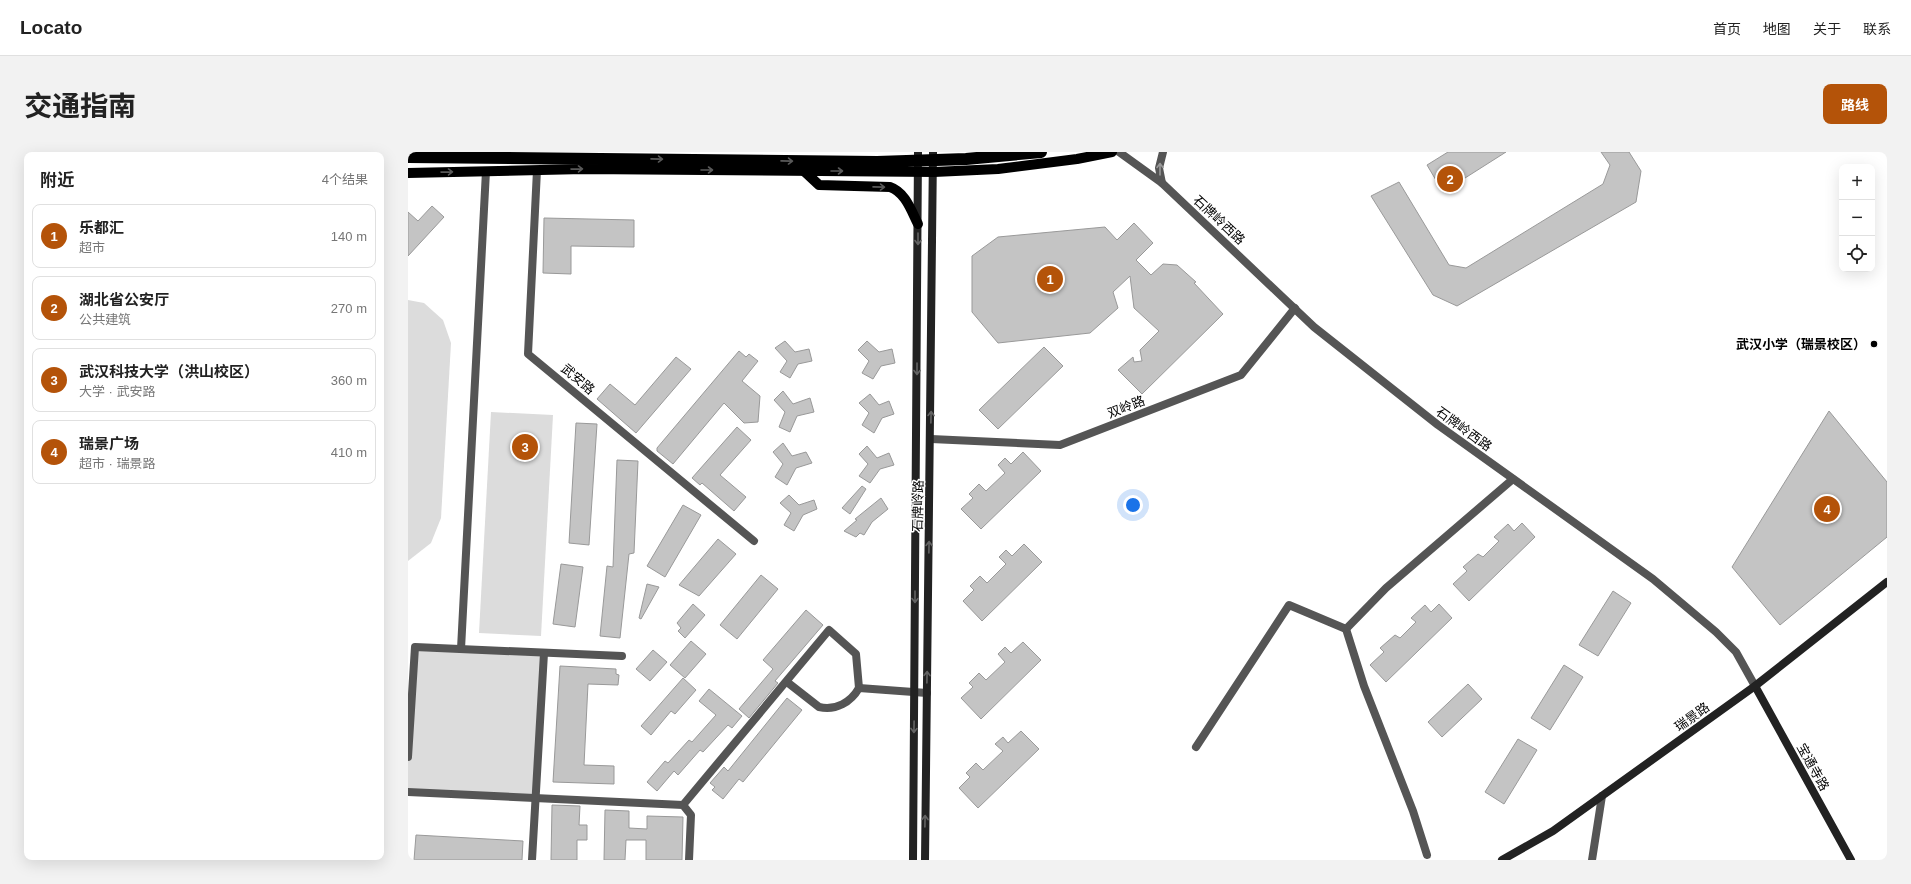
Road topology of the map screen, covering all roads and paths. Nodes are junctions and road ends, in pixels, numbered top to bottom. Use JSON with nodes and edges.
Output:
{"nodes":[{"id":1,"x":918,"y":152,"type":"edge"},
{"id":2,"x":933,"y":152,"type":"edge"},
{"id":3,"x":1041,"y":152,"type":"edge"},
{"id":4,"x":1112,"y":152,"type":"edge"},
{"id":5,"x":1119,"y":152,"type":"edge"},
{"id":6,"x":1163,"y":152,"type":"edge"},
{"id":7,"x":408,"y":157,"type":"edge"},
{"id":8,"x":537,"y":170,"type":"junction"},
{"id":9,"x":486,"y":171,"type":"junction"},
{"id":10,"x":804,"y":171,"type":"junction"},
{"id":11,"x":918,"y":172,"type":"junction"},
{"id":12,"x":934,"y":172,"type":"junction"},
{"id":13,"x":408,"y":173,"type":"edge"},
{"id":14,"x":1162,"y":183,"type":"junction"},
{"id":15,"x":918,"y":224,"type":"junction"},
{"id":16,"x":1295,"y":308,"type":"junction"},
{"id":17,"x":931,"y":439,"type":"junction"},
{"id":18,"x":1513,"y":479,"type":"junction"},
{"id":19,"x":754,"y":541,"type":"dead end"},
{"id":20,"x":1887,"y":582,"type":"edge"},
{"id":21,"x":1346,"y":629,"type":"junction"},
{"id":22,"x":412,"y":647,"type":"edge"},
{"id":23,"x":461,"y":649,"type":"junction"},
{"id":24,"x":544,"y":652,"type":"junction"},
{"id":25,"x":622,"y":656,"type":"dead end"},
{"id":26,"x":787,"y":682,"type":"junction"},
{"id":27,"x":1755,"y":686,"type":"junction"},
{"id":28,"x":859,"y":688,"type":"junction"},
{"id":29,"x":915,"y":692,"type":"junction"},
{"id":30,"x":927,"y":692,"type":"junction"},
{"id":31,"x":1196,"y":747,"type":"dead end"},
{"id":32,"x":408,"y":757,"type":"edge"},
{"id":33,"x":408,"y":792,"type":"edge"},
{"id":34,"x":1602,"y":796,"type":"junction"},
{"id":35,"x":536,"y":799,"type":"junction"},
{"id":36,"x":683,"y":805,"type":"junction"},
{"id":37,"x":1427,"y":855,"type":"dead end"},
{"id":38,"x":532,"y":860,"type":"edge"},
{"id":39,"x":689,"y":860,"type":"edge"},
{"id":40,"x":913,"y":860,"type":"edge"},
{"id":41,"x":925,"y":860,"type":"edge"},
{"id":42,"x":1502,"y":860,"type":"edge"},
{"id":43,"x":1592,"y":860,"type":"edge"},
{"id":44,"x":1851,"y":860,"type":"edge"}],
"edges":[{"from":1,"to":11,"type":"main road","name":"石牌岭路"},
{"from":2,"to":12,"type":"main road","name":"石牌岭路"},
{"from":7,"to":3,"type":"highway","one_way":true},
{"from":4,"to":12,"type":"main road"},
{"from":5,"to":14,"type":"street","name":"石牌岭西路"},
{"from":14,"to":6,"type":"street","one_way":true},
{"from":8,"to":9,"type":"main road"},
{"from":8,"to":10,"type":"main road","one_way":true},
{"from":8,"to":19,"type":"street","name":"武安路"},
{"from":13,"to":9,"type":"main road","one_way":true},
{"from":9,"to":23,"type":"street"},
{"from":10,"to":11,"type":"main road","one_way":true},
{"from":10,"to":15,"type":"main road","one_way":true},
{"from":11,"to":12,"type":"main road"},
{"from":11,"to":15,"type":"main road","name":"石牌岭路"},
{"from":17,"to":12,"type":"main road","name":"石牌岭路","one_way":true},
{"from":14,"to":16,"type":"street","name":"石牌岭西路"},
{"from":15,"to":29,"type":"main road","name":"石牌岭路","one_way":true},
{"from":16,"to":17,"type":"street","name":"双岭路"},
{"from":16,"to":18,"type":"street","name":"石牌岭西路"},
{"from":30,"to":17,"type":"main road","name":"石牌岭路","one_way":true},
{"from":18,"to":21,"type":"street"},
{"from":18,"to":27,"type":"street","name":"石牌岭西路"},
{"from":20,"to":27,"type":"main road","name":"瑞景路"},
{"from":21,"to":31,"type":"street"},
{"from":21,"to":37,"type":"street"},
{"from":22,"to":23,"type":"street"},
{"from":22,"to":32,"type":"street"},
{"from":23,"to":24,"type":"street"},
{"from":24,"to":25,"type":"street"},
{"from":24,"to":35,"type":"street"},
{"from":26,"to":28,"type":"street"},
{"from":26,"to":28,"type":"street"},
{"from":26,"to":36,"type":"street"},
{"from":27,"to":34,"type":"main road","name":"瑞景路"},
{"from":27,"to":44,"type":"main road","name":"宝通寺路"},
{"from":28,"to":29,"type":"street"},
{"from":29,"to":30,"type":"street"},
{"from":29,"to":40,"type":"main road","name":"石牌岭路","one_way":true},
{"from":41,"to":30,"type":"main road","name":"石牌岭路","one_way":true},
{"from":33,"to":35,"type":"street"},
{"from":34,"to":42,"type":"main road","name":"瑞景路"},
{"from":34,"to":43,"type":"street"},
{"from":35,"to":36,"type":"street"},
{"from":35,"to":38,"type":"street"},
{"from":36,"to":39,"type":"street"}]}
